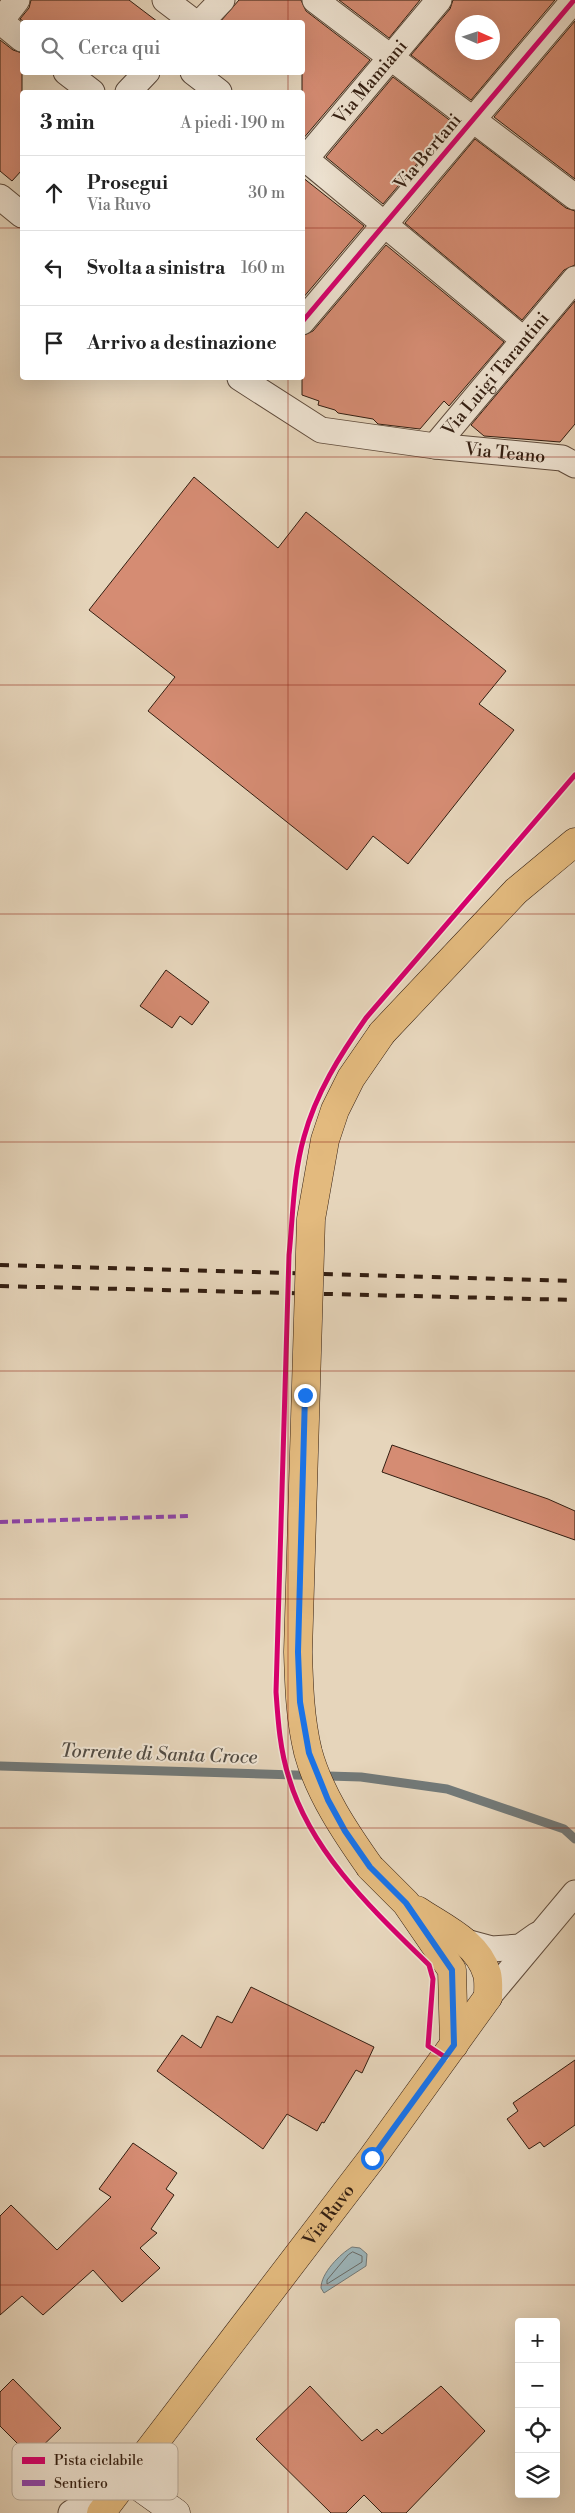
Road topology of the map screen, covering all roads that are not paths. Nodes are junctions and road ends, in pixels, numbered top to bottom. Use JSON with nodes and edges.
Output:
{"nodes":[{"id":1,"x":17,"y":0,"type":"edge"},
{"id":2,"x":165,"y":0,"type":"edge"},
{"id":3,"x":222,"y":0,"type":"edge"},
{"id":4,"x":315,"y":0,"type":"edge"},
{"id":5,"x":439,"y":0,"type":"edge"},
{"id":6,"x":574,"y":0,"type":"edge"},
{"id":7,"x":191,"y":20,"type":"edge"},
{"id":8,"x":203,"y":20,"type":"edge"},
{"id":9,"x":0,"y":22,"type":"edge"},
{"id":10,"x":20,"y":37,"type":"edge"},
{"id":11,"x":393,"y":57,"type":"junction"},
{"id":12,"x":70,"y":75,"type":"edge"},
{"id":13,"x":145,"y":75,"type":"edge"},
{"id":14,"x":197,"y":75,"type":"edge"},
{"id":15,"x":89,"y":90,"type":"edge"},
{"id":16,"x":130,"y":90,"type":"edge"},
{"id":17,"x":216,"y":90,"type":"edge"},
{"id":18,"x":473,"y":120,"type":"junction"},
{"id":19,"x":305,"y":158,"type":"edge"},
{"id":20,"x":305,"y":160,"type":"edge"},
{"id":21,"x":575,"y":197,"type":"edge"},
{"id":22,"x":386,"y":224,"type":"junction"},
{"id":23,"x":575,"y":279,"type":"edge"},
{"id":24,"x":305,"y":318,"type":"edge"},
{"id":25,"x":524,"y":340,"type":"junction"},
{"id":26,"x":248,"y":380,"type":"edge"},
{"id":27,"x":435,"y":446,"type":"junction"},
{"id":28,"x":571,"y":455,"type":"edge"},
{"id":29,"x":575,"y":842,"type":"edge"},
{"id":30,"x":575,"y":1893,"type":"edge"},
{"id":31,"x":406,"y":1903,"type":"junction"},
{"id":32,"x":552,"y":1923,"type":"junction"},
{"id":33,"x":466,"y":1942,"type":"junction"},
{"id":34,"x":452,"y":1970,"type":"junction"},
{"id":35,"x":488,"y":1997,"type":"junction"},
{"id":36,"x":454,"y":2045,"type":"junction"},
{"id":37,"x":154,"y":2443,"type":"edge"},
{"id":38,"x":92,"y":2500,"type":"edge"},
{"id":39,"x":111,"y":2500,"type":"edge"},
{"id":40,"x":158,"y":2500,"type":"edge"},
{"id":41,"x":71,"y":2513,"type":"edge"},
{"id":42,"x":101,"y":2513,"type":"edge"},
{"id":43,"x":176,"y":2513,"type":"edge"}],
"edges":[{"from":1,"to":9,"type":"street"},
{"from":2,"to":7,"type":"street"},
{"from":3,"to":8,"type":"street"},
{"from":4,"to":11,"type":"street"},
{"from":5,"to":11,"type":"street","name":"Via Mamiani"},
{"from":6,"to":18,"type":"street","name":"Via Bertani"},
{"from":9,"to":10,"type":"street"},
{"from":11,"to":18,"type":"street"},
{"from":11,"to":19,"type":"street","name":"Via Mamiani"},
{"from":12,"to":15,"type":"street"},
{"from":13,"to":16,"type":"street"},
{"from":14,"to":17,"type":"street"},
{"from":18,"to":21,"type":"street"},
{"from":18,"to":22,"type":"street","name":"Via Bertani"},
{"from":20,"to":22,"type":"street"},
{"from":22,"to":24,"type":"street","name":"Via Bertani"},
{"from":22,"to":25,"type":"street"},
{"from":23,"to":25,"type":"street","name":"Via Luigi Tarantini"},
{"from":25,"to":27,"type":"street","name":"Via Luigi Tarantini"},
{"from":26,"to":27,"type":"street","name":"Via Teano"},
{"from":27,"to":28,"type":"street","name":"Via Teano"},
{"from":29,"to":31,"type":"main road","bridge":true},
{"from":30,"to":32,"type":"street","name":"Via Ruvo"},
{"from":31,"to":33,"type":"main road"},
{"from":31,"to":34,"type":"main road"},
{"from":32,"to":33,"type":"street"},
{"from":32,"to":35,"type":"street","name":"Via Ruvo"},
{"from":33,"to":35,"type":"main road"},
{"from":34,"to":35,"type":"main road"},
{"from":34,"to":36,"type":"main road"},
{"from":35,"to":36,"type":"main road","name":"Via Ruvo"},
{"from":36,"to":37,"type":"main road","name":"Via Ruvo"},
{"from":38,"to":41,"type":"street"},
{"from":39,"to":42,"type":"main road","name":"Via Ruvo"},
{"from":40,"to":43,"type":"street"}]}
